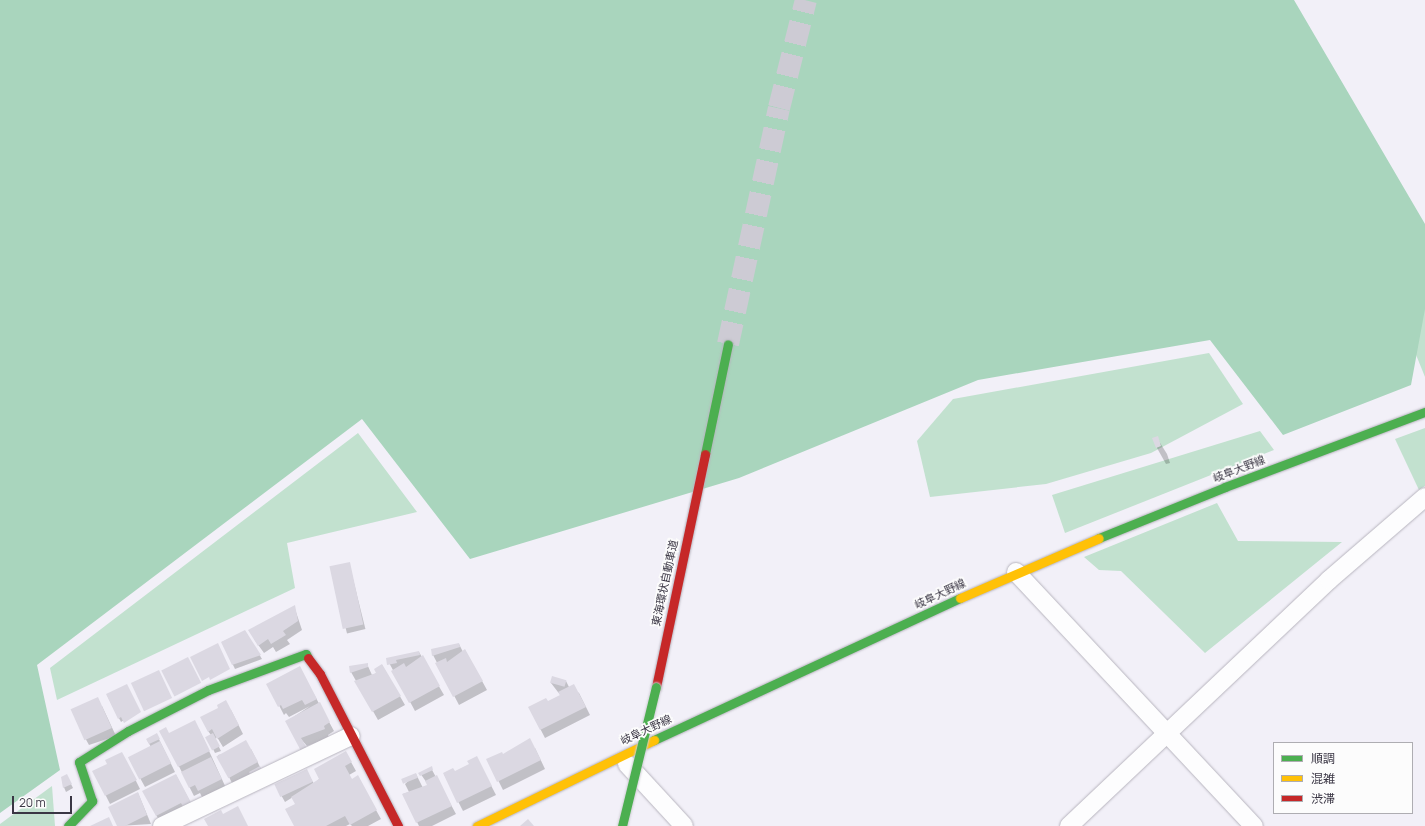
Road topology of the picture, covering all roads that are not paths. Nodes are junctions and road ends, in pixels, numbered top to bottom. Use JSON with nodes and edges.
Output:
{"nodes":[{"id":1,"x":728,"y":344,"type":"tunnel mouth"},
{"id":2,"x":1425,"y":412,"type":"edge"},
{"id":3,"x":1425,"y":498,"type":"edge"},
{"id":4,"x":1016,"y":572,"type":"junction"},
{"id":5,"x":1166,"y":732,"type":"junction"},
{"id":6,"x":351,"y":736,"type":"junction"},
{"id":7,"x":620,"y":756,"type":"junction"},
{"id":8,"x":68,"y":826,"type":"edge"},
{"id":9,"x":162,"y":826,"type":"edge"},
{"id":10,"x":398,"y":826,"type":"edge"},
{"id":11,"x":477,"y":826,"type":"edge"},
{"id":12,"x":622,"y":826,"type":"edge"},
{"id":13,"x":684,"y":826,"type":"edge"},
{"id":14,"x":1069,"y":826,"type":"edge"},
{"id":15,"x":1254,"y":826,"type":"edge"}],
"edges":[{"from":1,"to":12,"type":"main road","name":"東海環状自動車道","bridge":true},
{"from":2,"to":4,"type":"main road","name":"岐阜大野線"},
{"from":3,"to":5,"type":"street"},
{"from":4,"to":5,"type":"street"},
{"from":4,"to":7,"type":"main road","name":"岐阜大野線"},
{"from":5,"to":14,"type":"street"},
{"from":5,"to":15,"type":"street"},
{"from":6,"to":8,"type":"main road"},
{"from":6,"to":9,"type":"street"},
{"from":6,"to":10,"type":"main road"},
{"from":7,"to":11,"type":"main road","name":"岐阜大野線"},
{"from":7,"to":13,"type":"street"}]}
